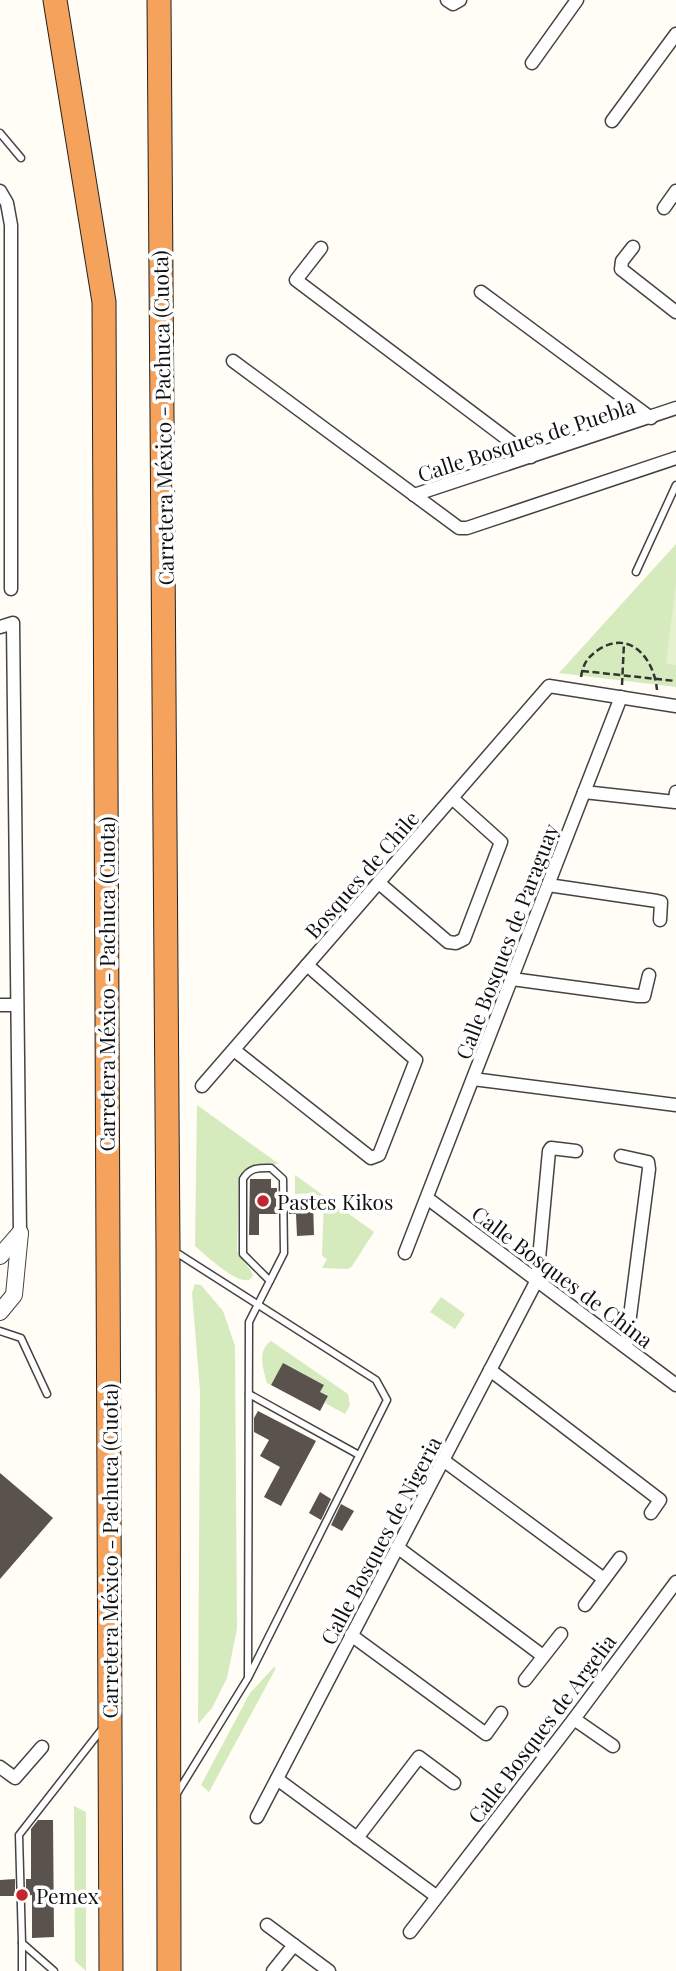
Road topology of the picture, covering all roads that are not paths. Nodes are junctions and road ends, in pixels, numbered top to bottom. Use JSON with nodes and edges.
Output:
{"nodes":[{"id":1,"x":55,"y":0,"type":"edge"},
{"id":2,"x":447,"y":0,"type":"edge"},
{"id":3,"x":460,"y":0,"type":"edge"},
{"id":4,"x":577,"y":0,"type":"edge"},
{"id":5,"x":161,"y":4,"type":"edge"},
{"id":6,"x":676,"y":34,"type":"edge"},
{"id":7,"x":532,"y":63,"type":"dead end"},
{"id":8,"x":612,"y":121,"type":"dead end"},
{"id":9,"x":0,"y":133,"type":"edge"},
{"id":10,"x":21,"y":158,"type":"dead end"},
{"id":11,"x":0,"y":191,"type":"edge"},
{"id":12,"x":676,"y":191,"type":"edge"},
{"id":13,"x":664,"y":208,"type":"dead end"},
{"id":14,"x":633,"y":247,"type":"dead end"},
{"id":15,"x":321,"y":248,"type":"dead end"},
{"id":16,"x":481,"y":292,"type":"dead end"},
{"id":17,"x":676,"y":312,"type":"edge"},
{"id":18,"x":233,"y":361,"type":"dead end"},
{"id":19,"x":676,"y":408,"type":"edge"},
{"id":20,"x":651,"y":418,"type":"junction"},
{"id":21,"x":6,"y":426,"type":"edge"},
{"id":22,"x":531,"y":457,"type":"junction"},
{"id":23,"x":676,"y":458,"type":"edge"},
{"id":24,"x":676,"y":485,"type":"edge"},
{"id":25,"x":414,"y":495,"type":"junction"},
{"id":26,"x":636,"y":572,"type":"dead end"},
{"id":27,"x":11,"y":589,"type":"dead end"},
{"id":28,"x":0,"y":627,"type":"edge"},
{"id":29,"x":6,"y":692,"type":"edge"},
{"id":30,"x":621,"y":698,"type":"junction"},
{"id":31,"x":676,"y":706,"type":"edge"},
{"id":32,"x":584,"y":792,"type":"junction"},
{"id":33,"x":676,"y":792,"type":"edge"},
{"id":34,"x":452,"y":798,"type":"junction"},
{"id":35,"x":379,"y":883,"type":"junction"},
{"id":36,"x":548,"y":885,"type":"junction"},
{"id":37,"x":660,"y":920,"type":"dead end"},
{"id":38,"x":307,"y":965,"type":"junction"},
{"id":39,"x":649,"y":975,"type":"dead end"},
{"id":40,"x":512,"y":979,"type":"junction"},
{"id":41,"x":16,"y":1004,"type":"junction"},
{"id":42,"x":0,"y":1005,"type":"edge"},
{"id":43,"x":234,"y":1049,"type":"junction"},
{"id":44,"x":473,"y":1079,"type":"junction"},
{"id":45,"x":202,"y":1086,"type":"dead end"},
{"id":46,"x":676,"y":1105,"type":"edge"},
{"id":47,"x":576,"y":1151,"type":"dead end"},
{"id":48,"x":621,"y":1156,"type":"dead end"},
{"id":49,"x":427,"y":1198,"type":"junction"},
{"id":50,"x":20,"y":1233,"type":"junction"},
{"id":51,"x":168,"y":1247,"type":"junction"},
{"id":52,"x":405,"y":1254,"type":"dead end"},
{"id":53,"x":0,"y":1256,"type":"edge"},
{"id":54,"x":537,"y":1280,"type":"junction"},
{"id":55,"x":270,"y":1281,"type":"junction"},
{"id":56,"x":258,"y":1304,"type":"junction"},
{"id":57,"x":0,"y":1312,"type":"edge"},
{"id":58,"x":0,"y":1332,"type":"edge"},
{"id":59,"x":626,"y":1348,"type":"junction"},
{"id":60,"x":490,"y":1370,"type":"junction"},
{"id":61,"x":676,"y":1385,"type":"edge"},
{"id":62,"x":47,"y":1394,"type":"dead end"},
{"id":63,"x":249,"y":1394,"type":"junction"},
{"id":64,"x":359,"y":1455,"type":"junction"},
{"id":65,"x":443,"y":1460,"type":"junction"},
{"id":66,"x":651,"y":1513,"type":"dead end"},
{"id":67,"x":397,"y":1547,"type":"junction"},
{"id":68,"x":620,"y":1558,"type":"dead end"},
{"id":69,"x":604,"y":1579,"type":"junction"},
{"id":70,"x":676,"y":1582,"type":"edge"},
{"id":71,"x":584,"y":1605,"type":"dead end"},
{"id":72,"x":561,"y":1634,"type":"dead end"},
{"id":73,"x":351,"y":1635,"type":"junction"},
{"id":74,"x":543,"y":1656,"type":"junction"},
{"id":75,"x":248,"y":1678,"type":"junction"},
{"id":76,"x":525,"y":1681,"type":"dead end"},
{"id":77,"x":501,"y":1713,"type":"dead end"},
{"id":78,"x":110,"y":1718,"type":"junction"},
{"id":79,"x":574,"y":1719,"type":"junction"},
{"id":80,"x":613,"y":1746,"type":"dead end"},
{"id":81,"x":42,"y":1747,"type":"dead end"},
{"id":82,"x":0,"y":1767,"type":"edge"},
{"id":83,"x":276,"y":1779,"type":"junction"},
{"id":84,"x":454,"y":1783,"type":"dead end"},
{"id":85,"x":168,"y":1808,"type":"junction"},
{"id":86,"x":257,"y":1817,"type":"dead end"},
{"id":87,"x":357,"y":1838,"type":"junction"},
{"id":88,"x":436,"y":1896,"type":"junction"},
{"id":89,"x":267,"y":1925,"type":"dead end"},
{"id":90,"x":410,"y":1933,"type":"dead end"},
{"id":91,"x":22,"y":1942,"type":"junction"},
{"id":92,"x":293,"y":1944,"type":"junction"},
{"id":93,"x":22,"y":1971,"type":"edge"},
{"id":94,"x":54,"y":1971,"type":"edge"},
{"id":95,"x":111,"y":1971,"type":"edge"},
{"id":96,"x":169,"y":1971,"type":"edge"},
{"id":97,"x":273,"y":1971,"type":"edge"},
{"id":98,"x":329,"y":1971,"type":"edge"}],
"edges":[{"from":1,"to":78,"type":"highway","name":"Carretera México - Pachuca (Cuota)"},
{"from":2,"to":3,"type":"street"},
{"from":4,"to":7,"type":"street"},
{"from":5,"to":51,"type":"highway","name":"Carretera México - Pachuca (Cuota)"},
{"from":6,"to":8,"type":"street"},
{"from":9,"to":10,"type":"lane"},
{"from":11,"to":21,"type":"street"},
{"from":12,"to":13,"type":"street"},
{"from":14,"to":17,"type":"street"},
{"from":15,"to":22,"type":"street"},
{"from":16,"to":20,"type":"street"},
{"from":18,"to":25,"type":"street"},
{"from":19,"to":20,"type":"street","name":"Calle Bosques de Puebla"},
{"from":20,"to":22,"type":"street","name":"Calle Bosques de Puebla"},
{"from":21,"to":27,"type":"street"},
{"from":22,"to":25,"type":"street","name":"Calle Bosques de Puebla"},
{"from":23,"to":25,"type":"street","name":"Calle Bosques de Puebla"},
{"from":24,"to":26,"type":"lane"},
{"from":28,"to":29,"type":"street"},
{"from":29,"to":41,"type":"street"},
{"from":30,"to":31,"type":"street"},
{"from":30,"to":32,"type":"street","name":"Calle Bosques de Paraguay"},
{"from":30,"to":34,"type":"street","name":"Bosques de Chile"},
{"from":32,"to":33,"type":"street"},
{"from":32,"to":36,"type":"street","name":"Calle Bosques de Paraguay"},
{"from":34,"to":35,"type":"street","name":"Bosques de Chile"},
{"from":34,"to":35,"type":"street"},
{"from":35,"to":38,"type":"street","name":"Bosques de Chile"},
{"from":36,"to":37,"type":"street"},
{"from":36,"to":40,"type":"street","name":"Calle Bosques de Paraguay"},
{"from":38,"to":43,"type":"street","name":"Bosques de Chile"},
{"from":38,"to":43,"type":"street"},
{"from":39,"to":40,"type":"street"},
{"from":40,"to":44,"type":"street","name":"Calle Bosques de Paraguay"},
{"from":41,"to":42,"type":"street"},
{"from":41,"to":50,"type":"street"},
{"from":43,"to":45,"type":"street","name":"Bosques de Chile"},
{"from":44,"to":46,"type":"street"},
{"from":44,"to":49,"type":"street","name":"Calle Bosques de Paraguay"},
{"from":47,"to":54,"type":"street"},
{"from":48,"to":59,"type":"street"},
{"from":49,"to":52,"type":"street","name":"Calle Bosques de Paraguay"},
{"from":49,"to":54,"type":"street","name":"Calle Bosques de China"},
{"from":50,"to":53,"type":"street"},
{"from":50,"to":57,"type":"street"},
{"from":51,"to":56,"type":"lane"},
{"from":51,"to":85,"type":"highway","name":"Carretera México - Pachuca (Cuota)"},
{"from":54,"to":59,"type":"street","name":"Calle Bosques de China"},
{"from":54,"to":60,"type":"street","name":"Calle Bosques de Nigeria"},
{"from":55,"to":55,"type":"lane"},
{"from":55,"to":56,"type":"lane"},
{"from":56,"to":63,"type":"lane"},
{"from":56,"to":64,"type":"lane"},
{"from":58,"to":62,"type":"lane"},
{"from":59,"to":61,"type":"street","name":"Calle Bosques de China"},
{"from":60,"to":65,"type":"street","name":"Calle Bosques de Nigeria"},
{"from":60,"to":66,"type":"street"},
{"from":63,"to":64,"type":"lane"},
{"from":63,"to":75,"type":"lane"},
{"from":64,"to":75,"type":"lane"},
{"from":65,"to":67,"type":"street","name":"Calle Bosques de Nigeria"},
{"from":65,"to":69,"type":"street"},
{"from":67,"to":73,"type":"street","name":"Calle Bosques de Nigeria"},
{"from":67,"to":74,"type":"street"},
{"from":68,"to":69,"type":"street"},
{"from":69,"to":71,"type":"street"},
{"from":70,"to":79,"type":"street","name":"Calle Bosques de Argelia"},
{"from":72,"to":74,"type":"street"},
{"from":73,"to":77,"type":"street"},
{"from":73,"to":83,"type":"street","name":"Calle Bosques de Nigeria"},
{"from":74,"to":76,"type":"street"},
{"from":75,"to":85,"type":"lane"},
{"from":78,"to":91,"type":"lane"},
{"from":78,"to":95,"type":"highway","name":"Carretera México - Pachuca (Cuota)"},
{"from":79,"to":80,"type":"street"},
{"from":79,"to":88,"type":"street","name":"Calle Bosques de Argelia"},
{"from":81,"to":82,"type":"street"},
{"from":83,"to":86,"type":"street","name":"Calle Bosques de Nigeria"},
{"from":83,"to":87,"type":"street"},
{"from":84,"to":87,"type":"street"},
{"from":85,"to":96,"type":"highway","name":"Carretera México - Pachuca (Cuota)"},
{"from":87,"to":88,"type":"street"},
{"from":88,"to":90,"type":"street","name":"Calle Bosques de Argelia"},
{"from":89,"to":92,"type":"street"},
{"from":91,"to":93,"type":"lane"},
{"from":91,"to":94,"type":"lane"},
{"from":92,"to":97,"type":"street"},
{"from":92,"to":98,"type":"street"}]}
